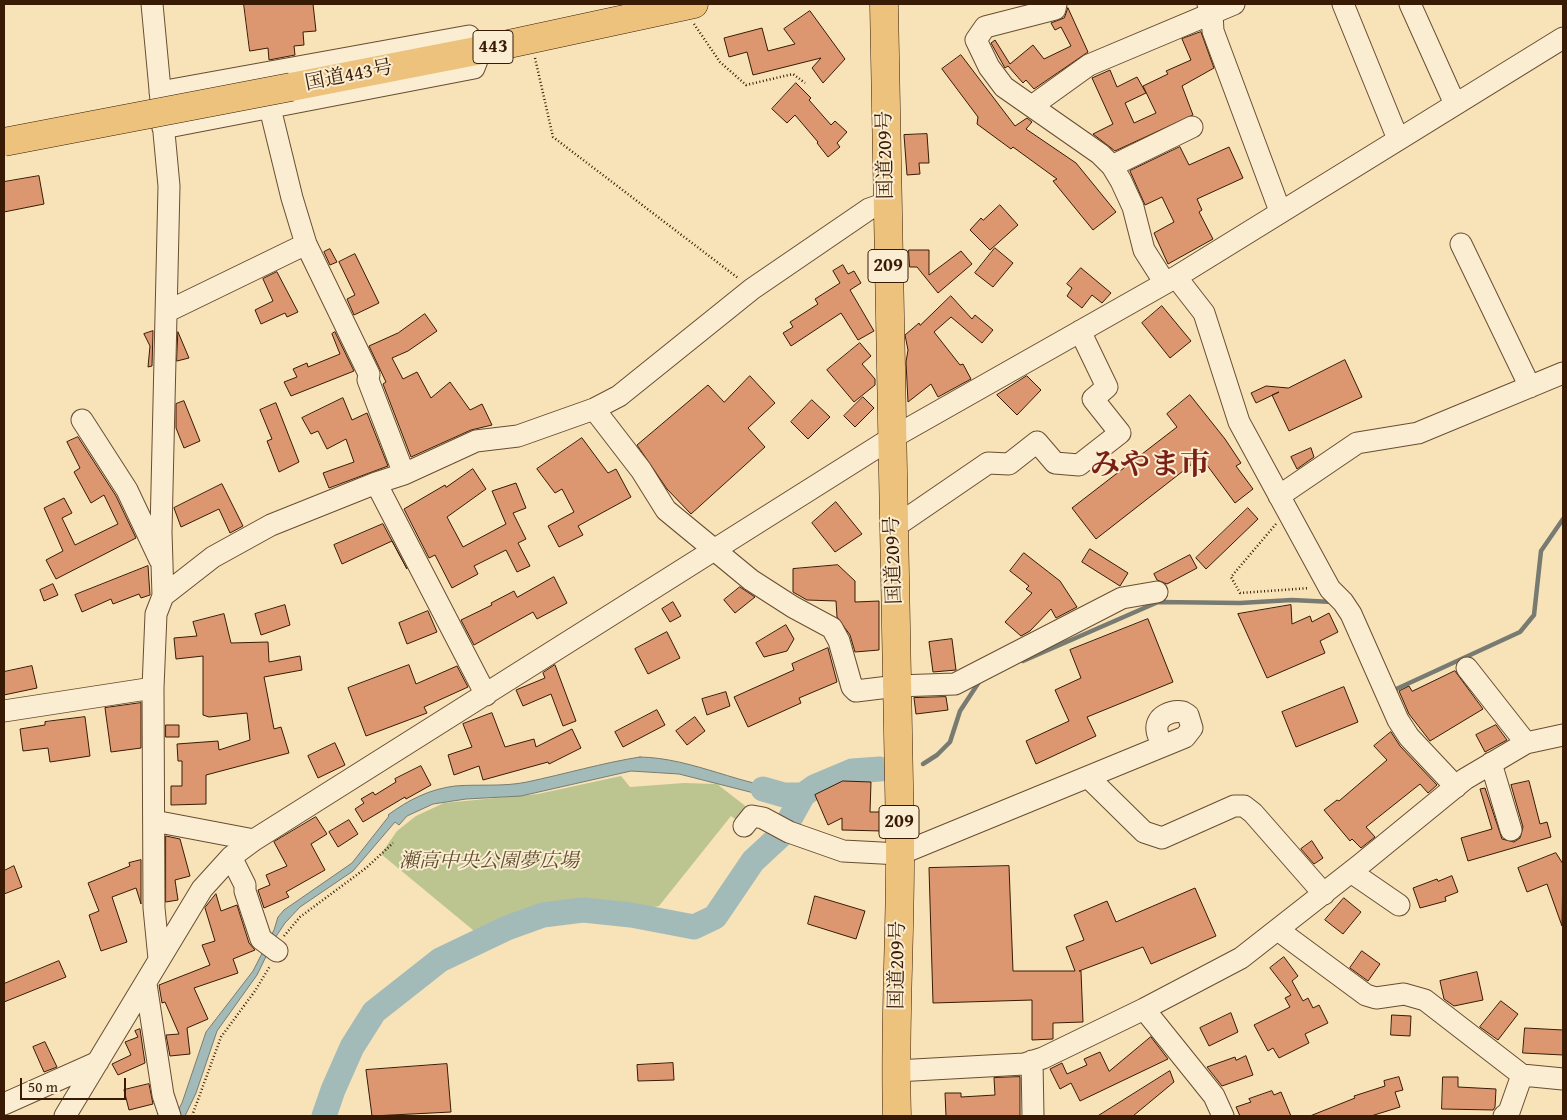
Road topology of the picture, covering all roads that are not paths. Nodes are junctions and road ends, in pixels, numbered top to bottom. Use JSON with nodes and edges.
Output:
{"nodes":[{"id":1,"x":152,"y":4,"type":"edge"},
{"id":2,"x":884,"y":4,"type":"edge"},
{"id":3,"x":1056,"y":4,"type":"edge"},
{"id":4,"x":1234,"y":4,"type":"edge"},
{"id":5,"x":1343,"y":4,"type":"edge"},
{"id":6,"x":1410,"y":4,"type":"edge"},
{"id":7,"x":688,"y":5,"type":"edge"},
{"id":8,"x":1210,"y":8,"type":"edge"},
{"id":9,"x":1563,"y":38,"type":"edge"},
{"id":10,"x":481,"y":50,"type":"junction"},
{"id":11,"x":160,"y":92,"type":"junction"},
{"id":12,"x":1455,"y":104,"type":"junction"},
{"id":13,"x":1032,"y":106,"type":"junction"},
{"id":14,"x":270,"y":108,"type":"junction"},
{"id":15,"x":1192,"y":127,"type":"dead end"},
{"id":16,"x":163,"y":128,"type":"junction"},
{"id":17,"x":1398,"y":139,"type":"junction"},
{"id":18,"x":4,"y":142,"type":"edge"},
{"id":19,"x":1112,"y":166,"type":"junction"},
{"id":20,"x":886,"y":203,"type":"junction"},
{"id":21,"x":1280,"y":211,"type":"junction"},
{"id":22,"x":306,"y":244,"type":"junction"},
{"id":23,"x":1461,"y":244,"type":"dead end"},
{"id":24,"x":1170,"y":280,"type":"junction"},
{"id":25,"x":166,"y":312,"type":"junction"},
{"id":26,"x":1080,"y":331,"type":"junction"},
{"id":27,"x":1563,"y":374,"type":"edge"},
{"id":28,"x":1530,"y":388,"type":"junction"},
{"id":29,"x":594,"y":409,"type":"junction"},
{"id":30,"x":82,"y":420,"type":"dead end"},
{"id":31,"x":890,"y":439,"type":"junction"},
{"id":32,"x":404,"y":474,"type":"junction"},
{"id":33,"x":376,"y":483,"type":"junction"},
{"id":34,"x":1283,"y":503,"type":"junction"},
{"id":35,"x":893,"y":528,"type":"junction"},
{"id":36,"x":716,"y":549,"type":"junction"},
{"id":37,"x":162,"y":565,"type":"junction"},
{"id":38,"x":1157,"y":592,"type":"dead end"},
{"id":39,"x":164,"y":596,"type":"junction"},
{"id":40,"x":1467,"y":668,"type":"dead end"},
{"id":41,"x":897,"y":686,"type":"junction"},
{"id":42,"x":153,"y":688,"type":"junction"},
{"id":43,"x":486,"y":695,"type":"junction"},
{"id":44,"x":4,"y":711,"type":"edge"},
{"id":45,"x":1563,"y":735,"type":"edge"},
{"id":46,"x":1526,"y":743,"type":"junction"},
{"id":47,"x":1163,"y":746,"type":"dead end"},
{"id":48,"x":1490,"y":763,"type":"junction"},
{"id":49,"x":1088,"y":776,"type":"junction"},
{"id":50,"x":1456,"y":787,"type":"junction"},
{"id":51,"x":154,"y":821,"type":"junction"},
{"id":52,"x":744,"y":826,"type":"dead end"},
{"id":53,"x":1511,"y":830,"type":"dead end"},
{"id":54,"x":254,"y":840,"type":"junction"},
{"id":55,"x":900,"y":854,"type":"junction"},
{"id":56,"x":231,"y":857,"type":"junction"},
{"id":57,"x":1351,"y":872,"type":"junction"},
{"id":58,"x":1324,"y":894,"type":"junction"},
{"id":59,"x":1399,"y":905,"type":"dead end"},
{"id":60,"x":1278,"y":930,"type":"junction"},
{"id":61,"x":277,"y":951,"type":"dead end"},
{"id":62,"x":159,"y":959,"type":"junction"},
{"id":63,"x":146,"y":984,"type":"junction"},
{"id":64,"x":1144,"y":1009,"type":"junction"},
{"id":65,"x":1032,"y":1061,"type":"junction"},
{"id":66,"x":98,"y":1062,"type":"junction"},
{"id":67,"x":896,"y":1071,"type":"junction"},
{"id":68,"x":1522,"y":1075,"type":"junction"},
{"id":69,"x":1563,"y":1080,"type":"edge"},
{"id":70,"x":4,"y":1104,"type":"edge"},
{"id":71,"x":65,"y":1116,"type":"edge"},
{"id":72,"x":170,"y":1116,"type":"edge"},
{"id":73,"x":897,"y":1116,"type":"edge"},
{"id":74,"x":1033,"y":1116,"type":"edge"},
{"id":75,"x":1223,"y":1116,"type":"edge"},
{"id":76,"x":1504,"y":1116,"type":"edge"}],
"edges":[{"from":1,"to":11,"type":"street"},
{"from":2,"to":20,"type":"highway","name":"国道209号","number":"209"},
{"from":3,"to":13,"type":"street"},
{"from":4,"to":8,"type":"street"},
{"from":5,"to":17,"type":"street"},
{"from":6,"to":12,"type":"street"},
{"from":7,"to":10,"type":"highway","name":"国道443号","number":"443"},
{"from":8,"to":13,"type":"street"},
{"from":8,"to":21,"type":"street"},
{"from":9,"to":12,"type":"street"},
{"from":10,"to":11,"type":"street"},
{"from":10,"to":14,"type":"street"},
{"from":10,"to":18,"type":"highway","name":"国道443号","number":"443","bridge":true},
{"from":11,"to":16,"type":"street"},
{"from":12,"to":17,"type":"street"},
{"from":13,"to":19,"type":"street"},
{"from":14,"to":16,"type":"street"},
{"from":14,"to":22,"type":"street"},
{"from":15,"to":19,"type":"street"},
{"from":16,"to":25,"type":"street"},
{"from":17,"to":21,"type":"street"},
{"from":19,"to":24,"type":"street"},
{"from":20,"to":29,"type":"street"},
{"from":20,"to":31,"type":"highway","name":"国道209号","number":"209"},
{"from":21,"to":24,"type":"street"},
{"from":22,"to":25,"type":"street"},
{"from":22,"to":32,"type":"street"},
{"from":23,"to":28,"type":"street"},
{"from":24,"to":26,"type":"street"},
{"from":24,"to":34,"type":"street"},
{"from":25,"to":37,"type":"street"},
{"from":26,"to":31,"type":"street"},
{"from":26,"to":35,"type":"street"},
{"from":27,"to":28,"type":"street"},
{"from":28,"to":34,"type":"street"},
{"from":29,"to":32,"type":"street"},
{"from":29,"to":36,"type":"street"},
{"from":30,"to":37,"type":"street"},
{"from":31,"to":35,"type":"highway","name":"国道209号","number":"209"},
{"from":31,"to":36,"type":"street"},
{"from":32,"to":33,"type":"street"},
{"from":33,"to":39,"type":"street"},
{"from":33,"to":43,"type":"street"},
{"from":34,"to":50,"type":"street"},
{"from":35,"to":41,"type":"highway","name":"国道209号","number":"209"},
{"from":36,"to":41,"type":"street"},
{"from":36,"to":43,"type":"street"},
{"from":37,"to":39,"type":"street"},
{"from":38,"to":41,"type":"street"},
{"from":39,"to":42,"type":"street"},
{"from":40,"to":46,"type":"street"},
{"from":41,"to":55,"type":"highway","name":"国道209号","number":"209"},
{"from":42,"to":44,"type":"street"},
{"from":42,"to":51,"type":"street"},
{"from":43,"to":54,"type":"street"},
{"from":45,"to":46,"type":"street"},
{"from":46,"to":48,"type":"street"},
{"from":47,"to":49,"type":"street"},
{"from":48,"to":50,"type":"street"},
{"from":48,"to":53,"type":"street"},
{"from":49,"to":55,"type":"street"},
{"from":49,"to":58,"type":"street"},
{"from":50,"to":57,"type":"street"},
{"from":51,"to":54,"type":"street"},
{"from":51,"to":62,"type":"street"},
{"from":52,"to":55,"type":"street"},
{"from":54,"to":56,"type":"street"},
{"from":55,"to":67,"type":"highway","name":"国道209号","number":"209"},
{"from":56,"to":61,"type":"street"},
{"from":56,"to":62,"type":"street"},
{"from":57,"to":58,"type":"street"},
{"from":57,"to":59,"type":"street"},
{"from":58,"to":60,"type":"street"},
{"from":60,"to":64,"type":"street"},
{"from":60,"to":68,"type":"street"},
{"from":62,"to":63,"type":"street"},
{"from":63,"to":66,"type":"street"},
{"from":63,"to":72,"type":"street"},
{"from":64,"to":65,"type":"street"},
{"from":64,"to":75,"type":"street"},
{"from":65,"to":67,"type":"street"},
{"from":65,"to":74,"type":"street"},
{"from":66,"to":70,"type":"street"},
{"from":66,"to":71,"type":"street"},
{"from":67,"to":73,"type":"highway","name":"国道209号","number":"209"},
{"from":68,"to":69,"type":"street"},
{"from":68,"to":76,"type":"street"}]}
